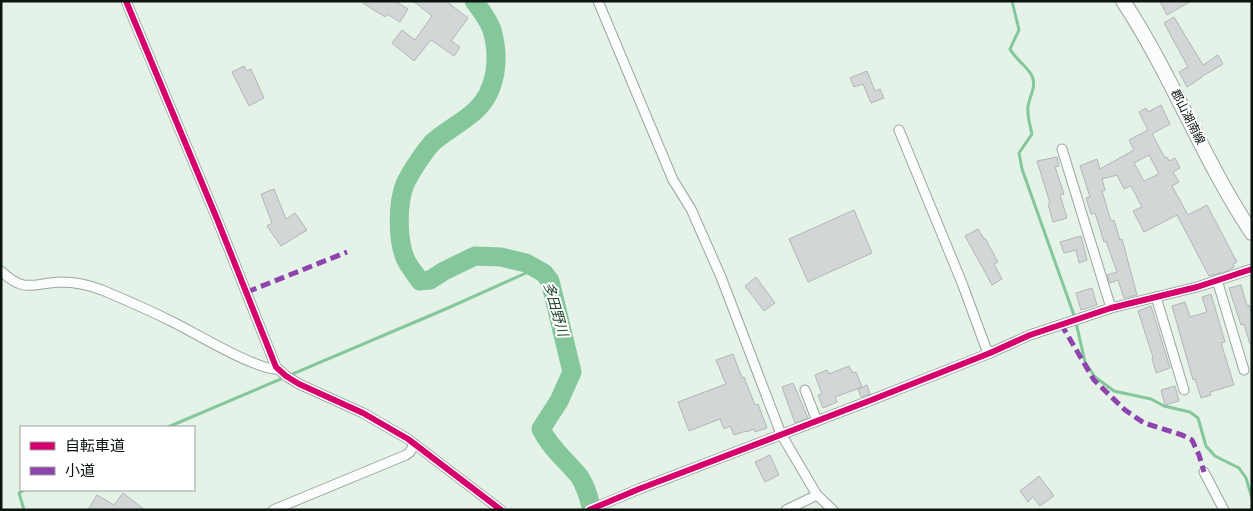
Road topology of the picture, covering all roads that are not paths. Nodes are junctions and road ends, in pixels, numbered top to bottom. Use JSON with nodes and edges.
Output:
{"nodes":[{"id":1,"x":126,"y":1,"type":"edge"},
{"id":2,"x":598,"y":1,"type":"edge"},
{"id":3,"x":1123,"y":1,"type":"edge"},
{"id":4,"x":899,"y":130,"type":"dead end"},
{"id":5,"x":1062,"y":149,"type":"dead end"},
{"id":6,"x":1252,"y":234,"type":"edge"},
{"id":7,"x":1252,"y":269,"type":"edge"},
{"id":8,"x":1,"y":271,"type":"edge"},
{"id":9,"x":1217,"y":280,"type":"junction"},
{"id":10,"x":1156,"y":297,"type":"junction"},
{"id":11,"x":1111,"y":308,"type":"junction"},
{"id":12,"x":990,"y":353,"type":"junction"},
{"id":13,"x":278,"y":369,"type":"junction"},
{"id":14,"x":1244,"y":370,"type":"dead end"},
{"id":15,"x":805,"y":390,"type":"dead end"},
{"id":16,"x":1184,"y":390,"type":"dead end"},
{"id":17,"x":817,"y":421,"type":"junction"},
{"id":18,"x":782,"y":434,"type":"junction"},
{"id":19,"x":414,"y":444,"type":"junction"},
{"id":20,"x":1204,"y":472,"type":"dead end"},
{"id":21,"x":817,"y":495,"type":"junction"},
{"id":22,"x":273,"y":510,"type":"edge"},
{"id":23,"x":501,"y":510,"type":"edge"},
{"id":24,"x":589,"y":510,"type":"edge"},
{"id":25,"x":786,"y":510,"type":"edge"},
{"id":26,"x":833,"y":510,"type":"edge"},
{"id":27,"x":1224,"y":510,"type":"edge"}],
"edges":[{"from":1,"to":13,"type":"street"},
{"from":2,"to":18,"type":"street"},
{"from":3,"to":6,"type":"main road","name":"郡山湖南線"},
{"from":4,"to":12,"type":"street"},
{"from":5,"to":11,"type":"street"},
{"from":7,"to":9,"type":"street"},
{"from":8,"to":13,"type":"street"},
{"from":9,"to":10,"type":"street"},
{"from":9,"to":14,"type":"street"},
{"from":10,"to":11,"type":"street"},
{"from":10,"to":16,"type":"street"},
{"from":11,"to":12,"type":"street"},
{"from":12,"to":17,"type":"street"},
{"from":13,"to":19,"type":"street"},
{"from":15,"to":17,"type":"street"},
{"from":17,"to":18,"type":"street"},
{"from":18,"to":21,"type":"street"},
{"from":18,"to":24,"type":"street"},
{"from":19,"to":22,"type":"street"},
{"from":19,"to":23,"type":"street"},
{"from":20,"to":27,"type":"street"},
{"from":21,"to":25,"type":"street"},
{"from":21,"to":26,"type":"street"}]}
